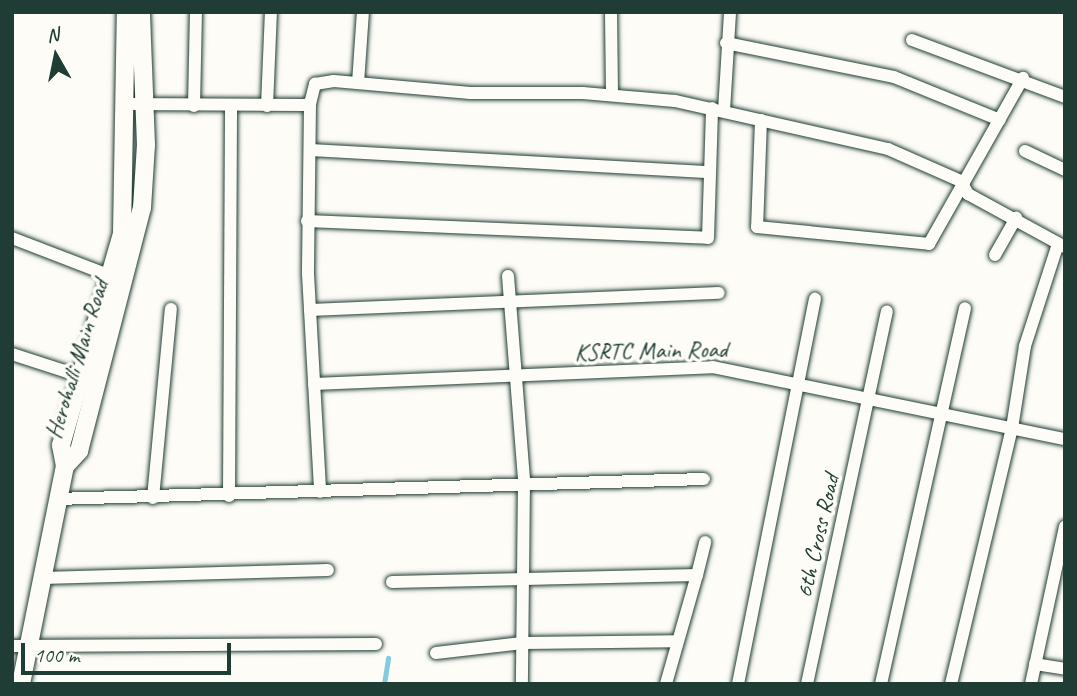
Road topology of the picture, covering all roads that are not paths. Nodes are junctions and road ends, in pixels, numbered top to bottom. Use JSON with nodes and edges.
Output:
{"nodes":[{"id":1,"x":126,"y":12,"type":"edge"},
{"id":2,"x":141,"y":12,"type":"edge"},
{"id":3,"x":196,"y":12,"type":"edge"},
{"id":4,"x":271,"y":12,"type":"edge"},
{"id":5,"x":363,"y":12,"type":"edge"},
{"id":6,"x":611,"y":12,"type":"edge"},
{"id":7,"x":730,"y":12,"type":"edge"},
{"id":8,"x":912,"y":40,"type":"dead end"},
{"id":9,"x":726,"y":43,"type":"junction"},
{"id":10,"x":1023,"y":78,"type":"junction"},
{"id":11,"x":358,"y":83,"type":"junction"},
{"id":12,"x":611,"y":95,"type":"junction"},
{"id":13,"x":1065,"y":97,"type":"edge"},
{"id":14,"x":127,"y":104,"type":"junction"},
{"id":15,"x":310,"y":104,"type":"junction"},
{"id":16,"x":145,"y":105,"type":"junction"},
{"id":17,"x":231,"y":105,"type":"junction"},
{"id":18,"x":194,"y":106,"type":"junction"},
{"id":19,"x":267,"y":106,"type":"junction"},
{"id":20,"x":718,"y":110,"type":"junction"},
{"id":21,"x":761,"y":120,"type":"junction"},
{"id":22,"x":1000,"y":120,"type":"junction"},
{"id":23,"x":312,"y":150,"type":"junction"},
{"id":24,"x":1025,"y":151,"type":"dead end"},
{"id":25,"x":1065,"y":170,"type":"edge"},
{"id":26,"x":708,"y":172,"type":"junction"},
{"id":27,"x":961,"y":181,"type":"junction"},
{"id":28,"x":1016,"y":218,"type":"junction"},
{"id":29,"x":307,"y":221,"type":"junction"},
{"id":30,"x":12,"y":238,"type":"edge"},
{"id":31,"x":1061,"y":245,"type":"edge"},
{"id":32,"x":995,"y":256,"type":"dead end"},
{"id":33,"x":508,"y":276,"type":"dead end"},
{"id":34,"x":118,"y":279,"type":"junction"},
{"id":35,"x":719,"y":293,"type":"dead end"},
{"id":36,"x":815,"y":299,"type":"dead end"},
{"id":37,"x":511,"y":300,"type":"junction"},
{"id":38,"x":965,"y":308,"type":"dead end"},
{"id":39,"x":171,"y":309,"type":"dead end"},
{"id":40,"x":310,"y":310,"type":"junction"},
{"id":41,"x":887,"y":311,"type":"dead end"},
{"id":42,"x":12,"y":354,"type":"edge"},
{"id":43,"x":518,"y":375,"type":"junction"},
{"id":44,"x":88,"y":379,"type":"junction"},
{"id":45,"x":314,"y":384,"type":"junction"},
{"id":46,"x":799,"y":384,"type":"junction"},
{"id":47,"x":871,"y":399,"type":"junction"},
{"id":48,"x":940,"y":414,"type":"junction"},
{"id":49,"x":1012,"y":428,"type":"junction"},
{"id":50,"x":1065,"y":439,"type":"edge"},
{"id":51,"x":704,"y":479,"type":"dead end"},
{"id":52,"x":524,"y":481,"type":"junction"},
{"id":53,"x":320,"y":492,"type":"junction"},
{"id":54,"x":229,"y":496,"type":"junction"},
{"id":55,"x":153,"y":498,"type":"junction"},
{"id":56,"x":56,"y":499,"type":"junction"},
{"id":57,"x":1065,"y":527,"type":"edge"},
{"id":58,"x":705,"y":542,"type":"dead end"},
{"id":59,"x":328,"y":570,"type":"dead end"},
{"id":60,"x":697,"y":575,"type":"junction"},
{"id":61,"x":523,"y":577,"type":"junction"},
{"id":62,"x":42,"y":578,"type":"junction"},
{"id":63,"x":392,"y":582,"type":"dead end"},
{"id":64,"x":676,"y":641,"type":"junction"},
{"id":65,"x":523,"y":643,"type":"junction"},
{"id":66,"x":376,"y":644,"type":"dead end"},
{"id":67,"x":21,"y":647,"type":"edge"},
{"id":68,"x":436,"y":653,"type":"dead end"},
{"id":69,"x":1035,"y":664,"type":"junction"},
{"id":70,"x":1065,"y":669,"type":"edge"},
{"id":71,"x":21,"y":684,"type":"edge"},
{"id":72,"x":522,"y":684,"type":"edge"},
{"id":73,"x":666,"y":684,"type":"edge"},
{"id":74,"x":738,"y":684,"type":"edge"},
{"id":75,"x":807,"y":684,"type":"edge"},
{"id":76,"x":881,"y":684,"type":"edge"},
{"id":77,"x":951,"y":684,"type":"edge"},
{"id":78,"x":1031,"y":684,"type":"edge"}],
"edges":[{"from":1,"to":14,"type":"main road","name":"Herohalli Main Road"},
{"from":2,"to":16,"type":"main road","name":"Herohalli Main Road"},
{"from":3,"to":18,"type":"street"},
{"from":4,"to":19,"type":"street"},
{"from":5,"to":11,"type":"street"},
{"from":6,"to":12,"type":"street"},
{"from":7,"to":9,"type":"street"},
{"from":8,"to":10,"type":"street"},
{"from":9,"to":20,"type":"street"},
{"from":9,"to":22,"type":"street"},
{"from":10,"to":13,"type":"street"},
{"from":10,"to":22,"type":"street"},
{"from":11,"to":12,"type":"street"},
{"from":11,"to":15,"type":"street"},
{"from":12,"to":20,"type":"street"},
{"from":14,"to":16,"type":"street"},
{"from":14,"to":34,"type":"main road","name":"Herohalli Main Road"},
{"from":15,"to":19,"type":"street"},
{"from":15,"to":23,"type":"street"},
{"from":16,"to":18,"type":"street"},
{"from":16,"to":34,"type":"main road","name":"Herohalli Main Road"},
{"from":17,"to":18,"type":"street"},
{"from":17,"to":19,"type":"street"},
{"from":17,"to":54,"type":"street"},
{"from":20,"to":21,"type":"street"},
{"from":20,"to":26,"type":"street"},
{"from":21,"to":27,"type":"street"},
{"from":21,"to":27,"type":"street"},
{"from":22,"to":27,"type":"street"},
{"from":23,"to":26,"type":"street"},
{"from":23,"to":29,"type":"street"},
{"from":24,"to":25,"type":"street"},
{"from":26,"to":29,"type":"street"},
{"from":27,"to":28,"type":"street"},
{"from":28,"to":31,"type":"street"},
{"from":28,"to":32,"type":"street"},
{"from":29,"to":40,"type":"street"},
{"from":30,"to":34,"type":"street"},
{"from":31,"to":49,"type":"street"},
{"from":33,"to":37,"type":"street"},
{"from":34,"to":44,"type":"main road","name":"Herohalli Main Road"},
{"from":35,"to":37,"type":"street"},
{"from":36,"to":46,"type":"street"},
{"from":37,"to":40,"type":"street"},
{"from":37,"to":43,"type":"street"},
{"from":38,"to":48,"type":"street"},
{"from":39,"to":55,"type":"street"},
{"from":40,"to":45,"type":"street"},
{"from":41,"to":47,"type":"street","name":"6th Cross Road"},
{"from":42,"to":44,"type":"street"},
{"from":43,"to":45,"type":"street","name":"KSRTC Main Road"},
{"from":43,"to":46,"type":"street","name":"KSRTC Main Road"},
{"from":43,"to":52,"type":"street"},
{"from":44,"to":56,"type":"main road","name":"Herohalli Main Road"},
{"from":45,"to":53,"type":"street"},
{"from":46,"to":47,"type":"street","name":"KSRTC Main Road"},
{"from":46,"to":74,"type":"street"},
{"from":47,"to":48,"type":"street","name":"KSRTC Main Road"},
{"from":47,"to":75,"type":"street","name":"6th Cross Road"},
{"from":48,"to":49,"type":"street","name":"KSRTC Main Road"},
{"from":48,"to":76,"type":"street"},
{"from":49,"to":50,"type":"street","name":"KSRTC Main Road"},
{"from":49,"to":77,"type":"street"},
{"from":51,"to":52,"type":"street"},
{"from":52,"to":53,"type":"street"},
{"from":52,"to":61,"type":"street"},
{"from":53,"to":54,"type":"street"},
{"from":54,"to":55,"type":"street"},
{"from":55,"to":56,"type":"street"},
{"from":56,"to":62,"type":"main road","name":"Herohalli Main Road"},
{"from":57,"to":69,"type":"street"},
{"from":58,"to":60,"type":"street"},
{"from":59,"to":62,"type":"street"},
{"from":60,"to":61,"type":"street"},
{"from":60,"to":64,"type":"street"},
{"from":61,"to":63,"type":"street"},
{"from":61,"to":65,"type":"street"},
{"from":62,"to":67,"type":"main road","name":"Herohalli Main Road"},
{"from":64,"to":65,"type":"street"},
{"from":64,"to":73,"type":"street"},
{"from":65,"to":68,"type":"street"},
{"from":65,"to":72,"type":"street"},
{"from":66,"to":67,"type":"street"},
{"from":67,"to":71,"type":"main road","name":"Herohalli Main Road"},
{"from":69,"to":70,"type":"street"},
{"from":69,"to":78,"type":"street"}]}
